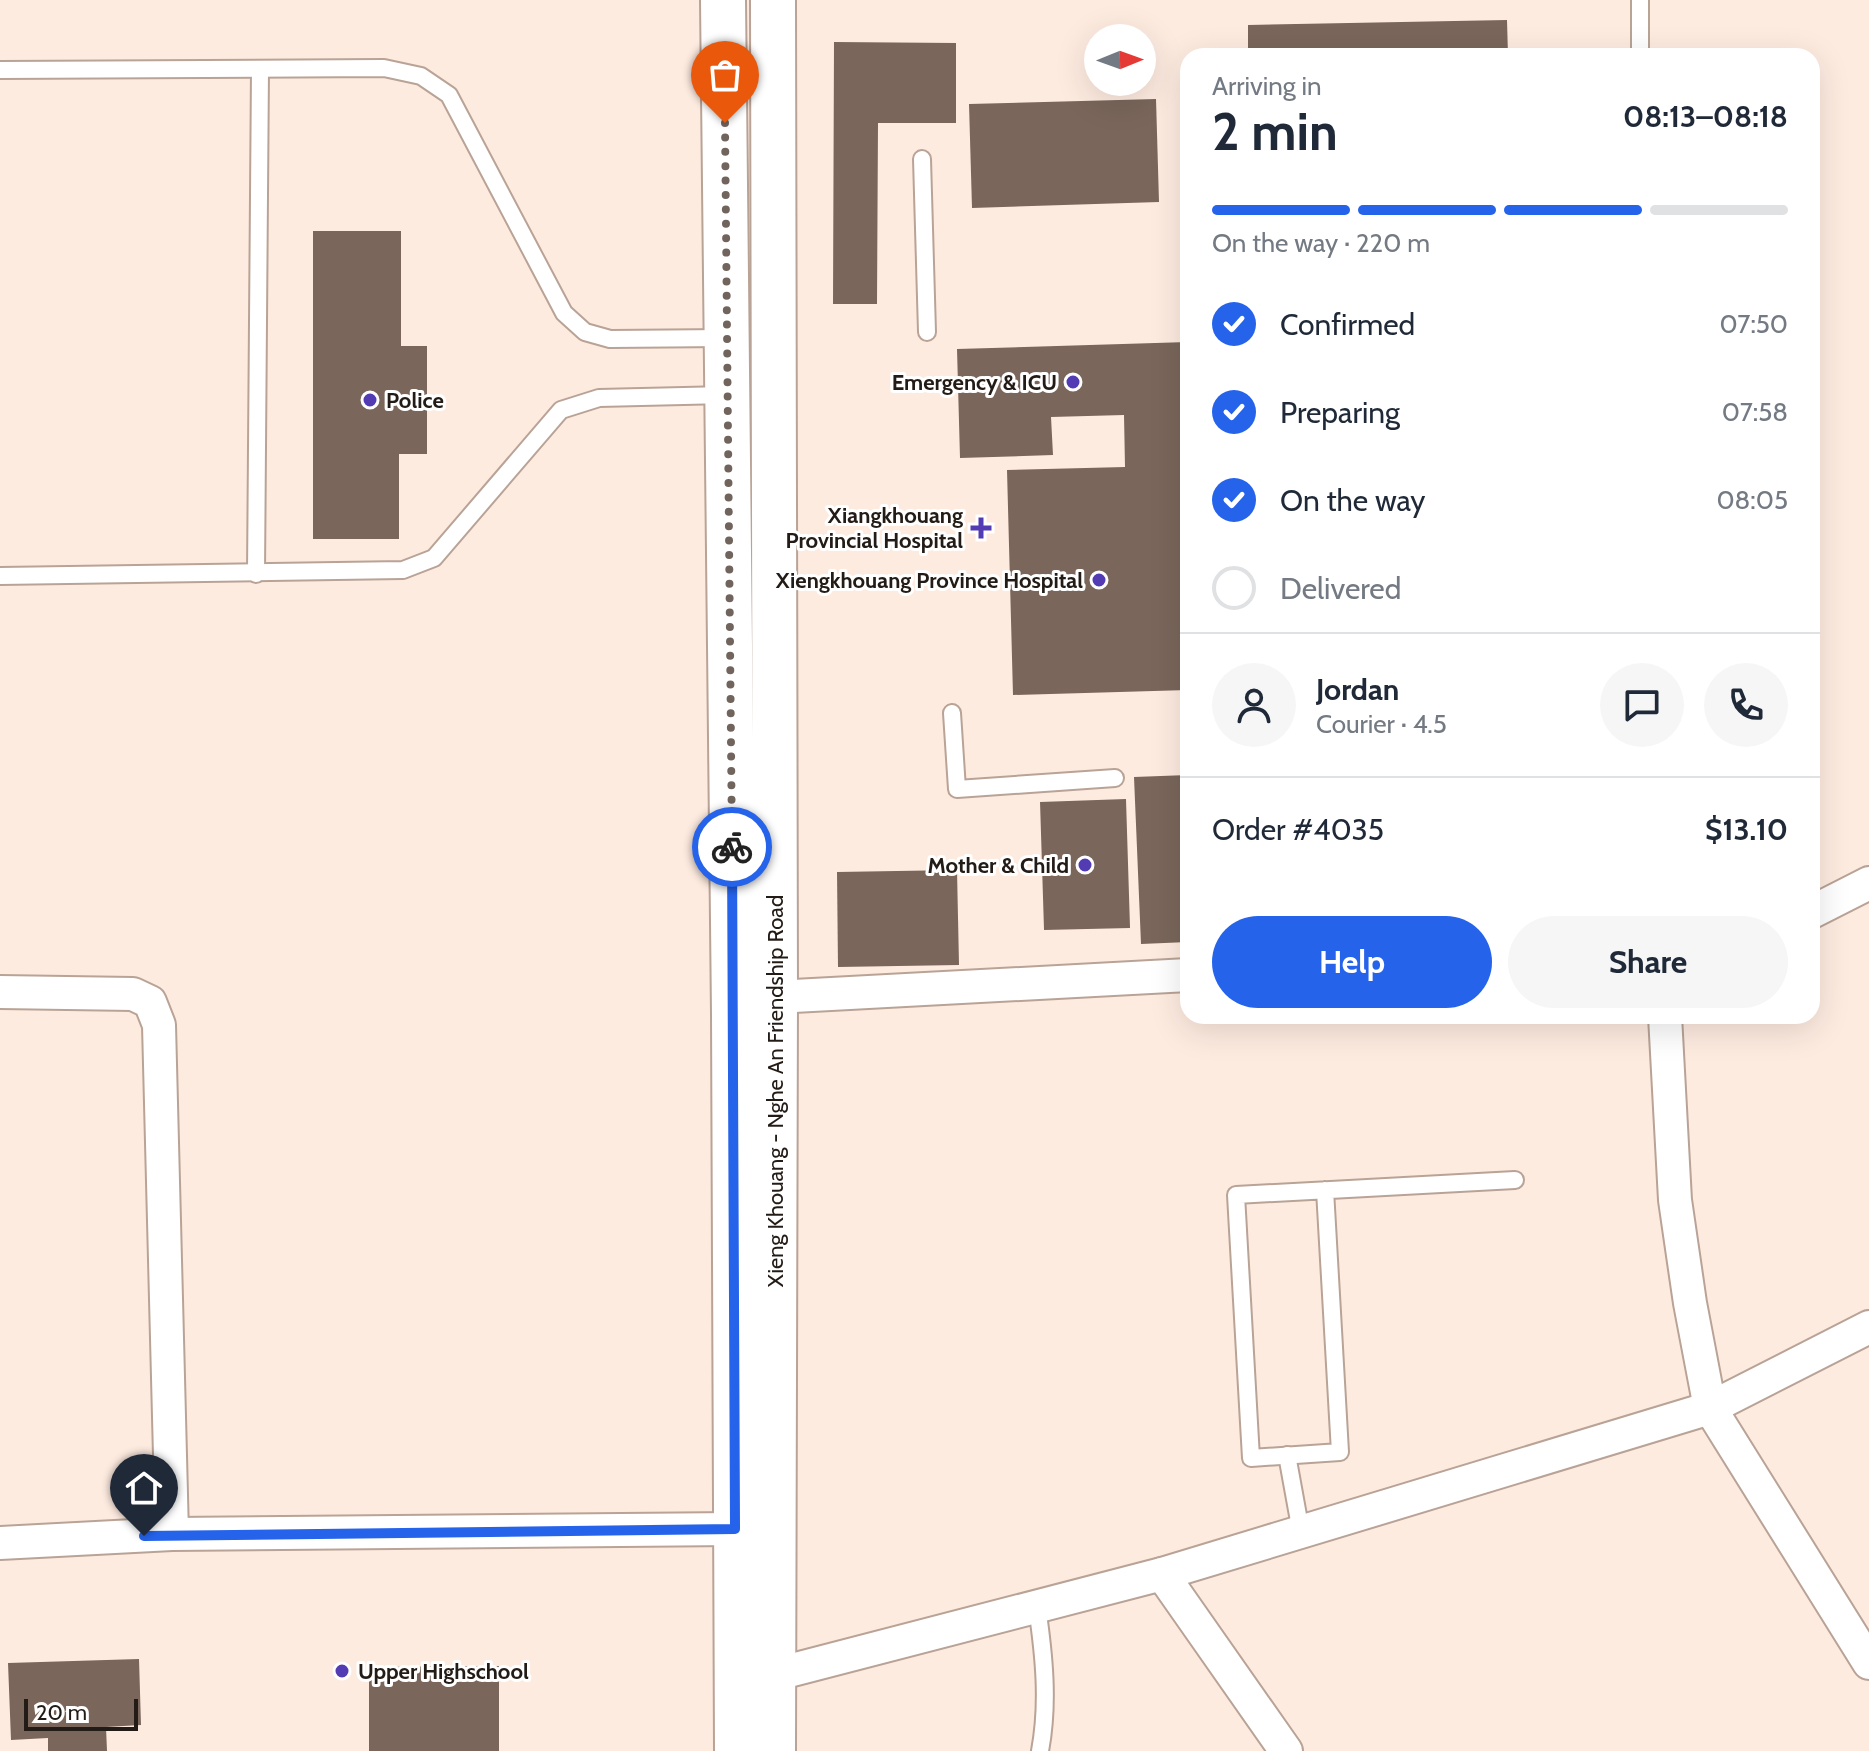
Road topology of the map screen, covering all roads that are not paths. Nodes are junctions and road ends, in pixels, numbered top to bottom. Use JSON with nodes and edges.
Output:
{"nodes":[{"id":1,"x":723,"y":0,"type":"edge"},
{"id":2,"x":773,"y":0,"type":"edge"},
{"id":3,"x":1640,"y":0,"type":"edge"},
{"id":4,"x":1640,"y":48,"type":"edge"},
{"id":5,"x":260,"y":69,"type":"junction"},
{"id":6,"x":0,"y":70,"type":"edge"},
{"id":7,"x":922,"y":159,"type":"dead end"},
{"id":8,"x":927,"y":332,"type":"dead end"},
{"id":9,"x":727,"y":338,"type":"junction"},
{"id":10,"x":728,"y":395,"type":"junction"},
{"id":11,"x":256,"y":574,"type":"junction"},
{"id":12,"x":0,"y":576,"type":"edge"},
{"id":13,"x":952,"y":713,"type":"dead end"},
{"id":14,"x":1115,"y":778,"type":"dead end"},
{"id":15,"x":1869,"y":883,"type":"edge"},
{"id":16,"x":1820,"y":908,"type":"edge"},
{"id":17,"x":1180,"y":975,"type":"edge"},
{"id":18,"x":0,"y":992,"type":"edge"},
{"id":19,"x":775,"y":997,"type":"junction"},
{"id":20,"x":1665,"y":1024,"type":"edge"},
{"id":21,"x":1515,"y":1180,"type":"dead end"},
{"id":22,"x":1325,"y":1190,"type":"junction"},
{"id":23,"x":1869,"y":1327,"type":"edge"},
{"id":24,"x":1710,"y":1408,"type":"junction"},
{"id":25,"x":1287,"y":1455,"type":"junction"},
{"id":26,"x":735,"y":1529,"type":"junction"},
{"id":27,"x":1301,"y":1532,"type":"junction"},
{"id":28,"x":172,"y":1534,"type":"junction"},
{"id":29,"x":0,"y":1543,"type":"edge"},
{"id":30,"x":1162,"y":1574,"type":"junction"},
{"id":31,"x":1037,"y":1607,"type":"junction"},
{"id":32,"x":1869,"y":1663,"type":"edge"},
{"id":33,"x":773,"y":1675,"type":"junction"},
{"id":34,"x":737,"y":1751,"type":"edge"},
{"id":35,"x":773,"y":1751,"type":"edge"},
{"id":36,"x":1040,"y":1751,"type":"edge"},
{"id":37,"x":1286,"y":1751,"type":"edge"}],
"edges":[{"from":1,"to":9,"type":"street","name":"Xieng Khouang - Nghe An Friendship Road"},
{"from":2,"to":19,"type":"street","name":"Xieng Khouang - Nghe An Friendship Road"},
{"from":3,"to":4,"type":"lane"},
{"from":5,"to":6,"type":"lane"},
{"from":5,"to":9,"type":"lane"},
{"from":5,"to":11,"type":"lane"},
{"from":7,"to":8,"type":"lane"},
{"from":9,"to":10,"type":"street","name":"Xieng Khouang - Nghe An Friendship Road"},
{"from":10,"to":11,"type":"lane"},
{"from":10,"to":26,"type":"street","name":"Xieng Khouang - Nghe An Friendship Road"},
{"from":11,"to":12,"type":"lane"},
{"from":13,"to":14,"type":"lane"},
{"from":15,"to":16,"type":"street"},
{"from":17,"to":19,"type":"street"},
{"from":18,"to":28,"type":"street"},
{"from":19,"to":33,"type":"street","name":"Xieng Khouang - Nghe An Friendship Road"},
{"from":20,"to":24,"type":"street"},
{"from":21,"to":22,"type":"lane"},
{"from":22,"to":25,"type":"lane"},
{"from":22,"to":25,"type":"lane"},
{"from":23,"to":24,"type":"street"},
{"from":24,"to":27,"type":"street"},
{"from":24,"to":32,"type":"street"},
{"from":25,"to":27,"type":"lane"},
{"from":26,"to":28,"type":"street"},
{"from":26,"to":34,"type":"street","name":"Xieng Khouang - Nghe An Friendship Road"},
{"from":27,"to":30,"type":"street"},
{"from":28,"to":29,"type":"street"},
{"from":30,"to":31,"type":"street"},
{"from":30,"to":37,"type":"street"},
{"from":31,"to":33,"type":"street"},
{"from":31,"to":36,"type":"lane"},
{"from":33,"to":35,"type":"street","name":"Xieng Khouang - Nghe An Friendship Road"}]}
